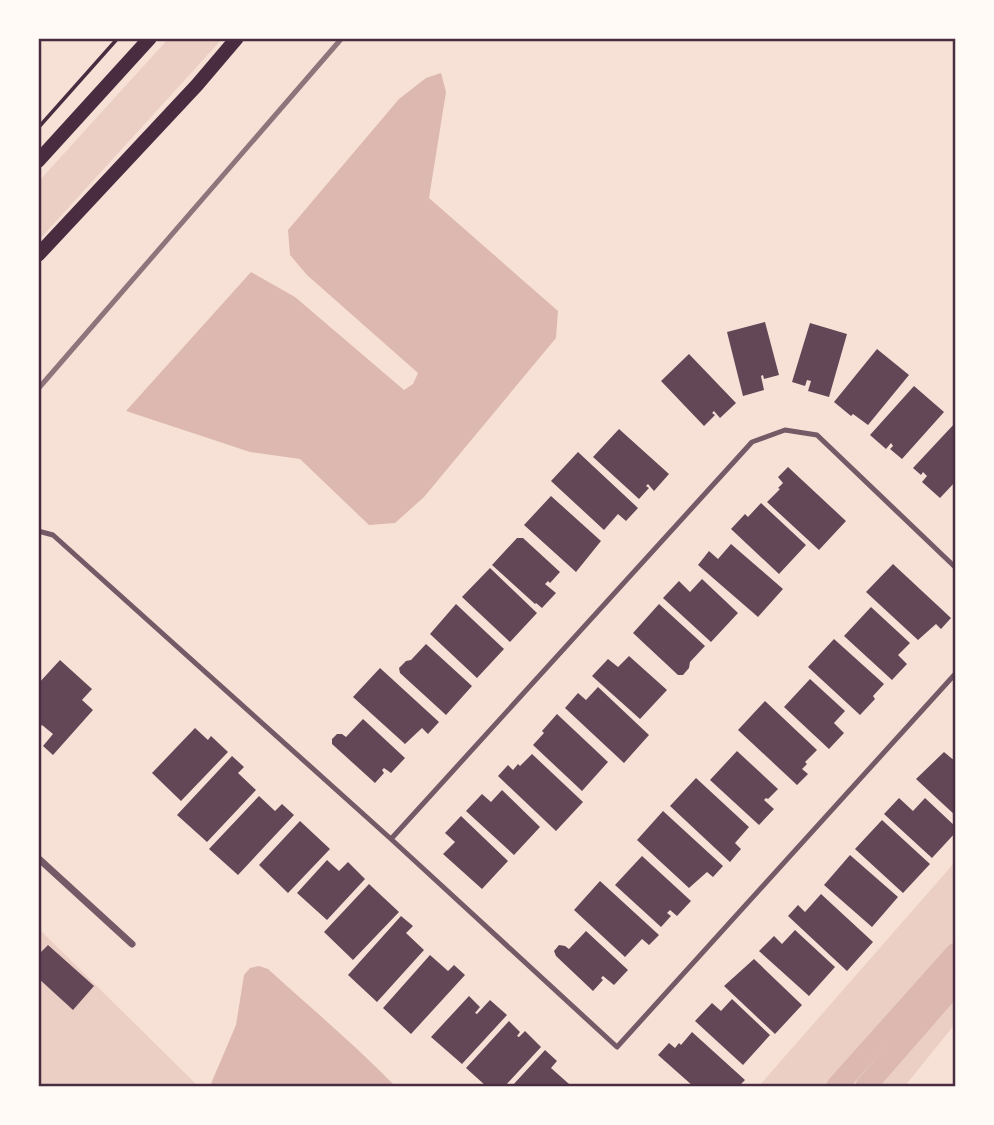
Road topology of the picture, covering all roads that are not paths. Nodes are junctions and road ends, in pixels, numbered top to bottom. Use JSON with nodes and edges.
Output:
{"nodes":[{"id":1,"x":150,"y":38,"type":"edge"},
{"id":2,"x":237,"y":38,"type":"edge"},
{"id":3,"x":38,"y":161,"type":"edge"},
{"id":4,"x":38,"y":255,"type":"edge"},
{"id":5,"x":38,"y":531,"type":"edge"},
{"id":6,"x":956,"y":568,"type":"edge"},
{"id":7,"x":956,"y":673,"type":"edge"},
{"id":8,"x":391,"y":839,"type":"junction"},
{"id":9,"x":38,"y":858,"type":"edge"},
{"id":10,"x":132,"y":944,"type":"dead end"}],
"edges":[{"from":1,"to":3,"type":"main road"},
{"from":2,"to":4,"type":"main road"},
{"from":5,"to":8,"type":"lane"},
{"from":6,"to":8,"type":"lane"},
{"from":7,"to":8,"type":"lane"},
{"from":9,"to":10,"type":"street"}]}
